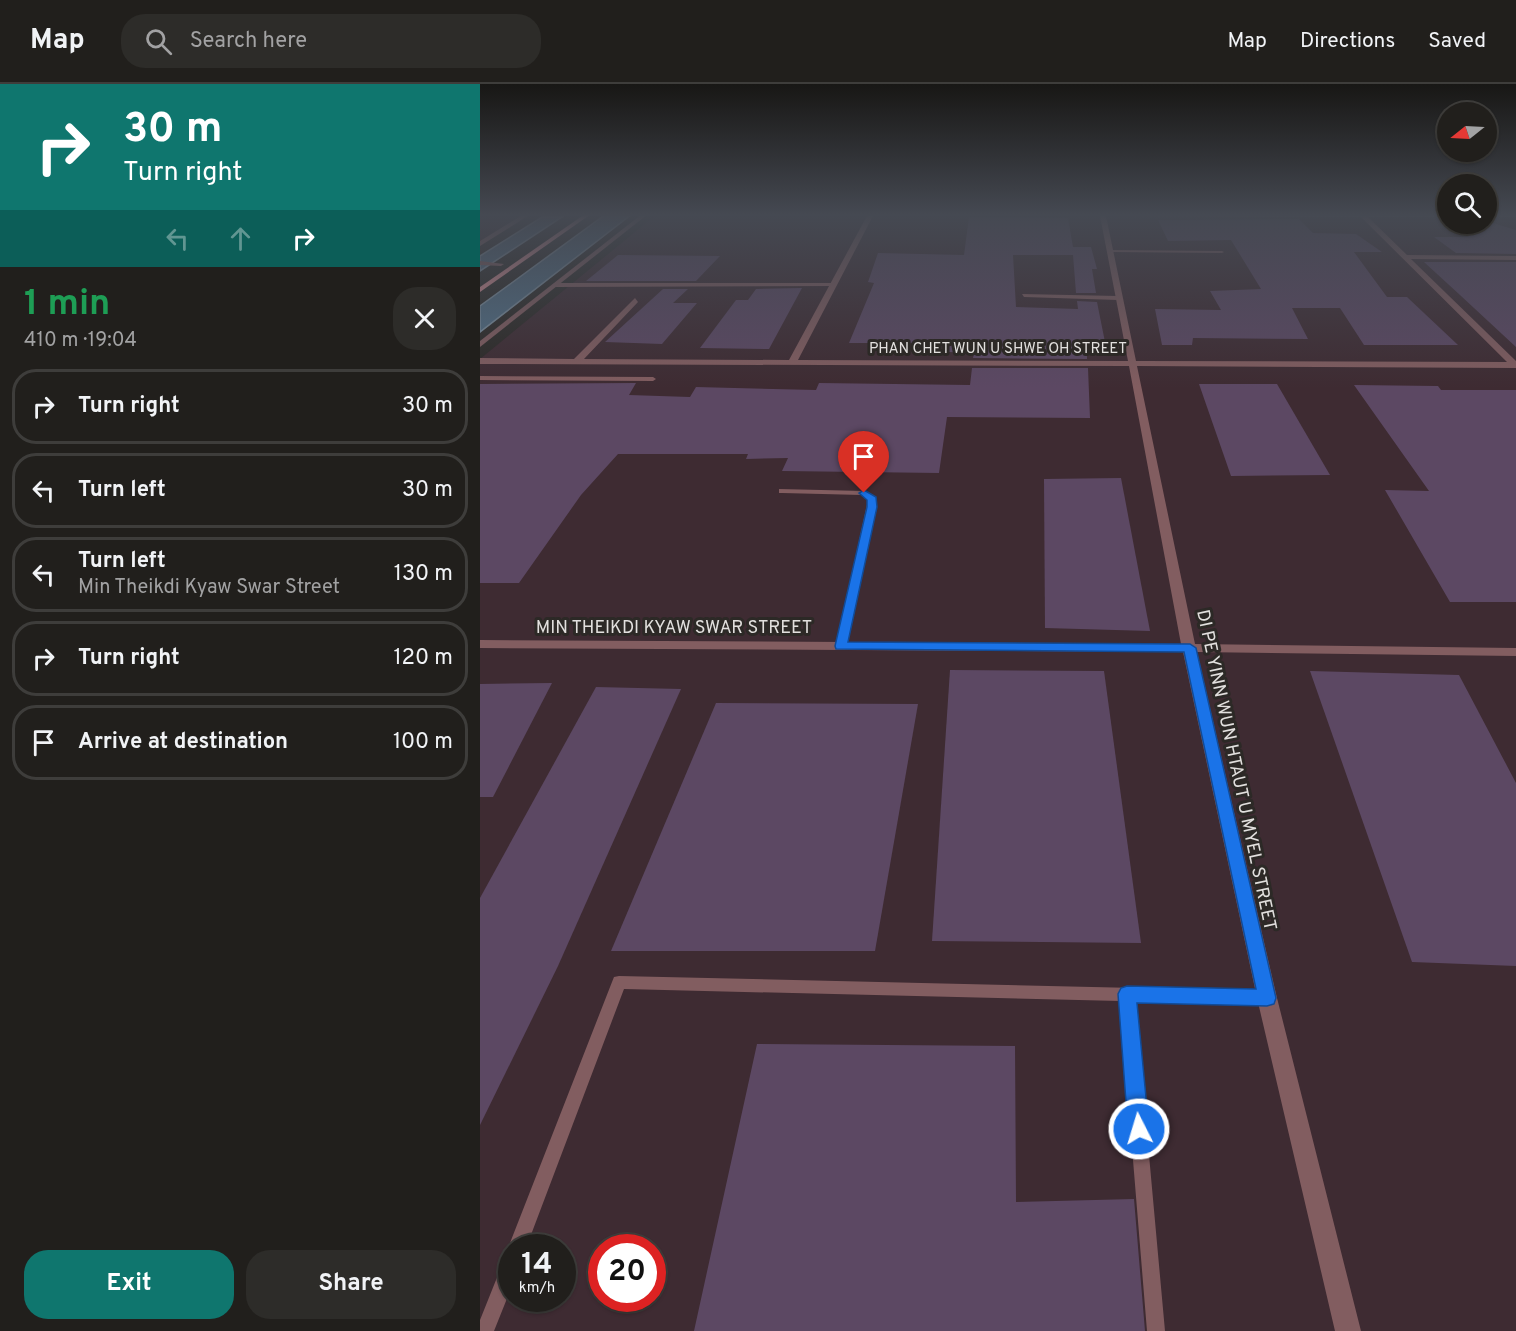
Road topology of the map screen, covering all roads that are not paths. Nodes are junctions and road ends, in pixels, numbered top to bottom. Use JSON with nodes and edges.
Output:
{"nodes":[{"id":1,"x":505,"y":272,"type":"edge"},
{"id":2,"x":571,"y":272,"type":"edge"},
{"id":3,"x":839,"y":272,"type":"edge"},
{"id":4,"x":1114,"y":272,"type":"edge"},
{"id":5,"x":1420,"y":272,"type":"edge"},
{"id":6,"x":555,"y":285,"type":"junction"},
{"id":7,"x":832,"y":285,"type":"junction"},
{"id":8,"x":480,"y":290,"type":"edge"},
{"id":9,"x":1024,"y":295,"type":"dead end"},
{"id":10,"x":1118,"y":298,"type":"junction"},
{"id":11,"x":635,"y":300,"type":"dead end"},
{"id":12,"x":480,"y":345,"type":"edge"},
{"id":13,"x":793,"y":361,"type":"junction"},
{"id":14,"x":480,"y":362,"type":"edge"},
{"id":15,"x":576,"y":362,"type":"junction"},
{"id":16,"x":1133,"y":362,"type":"junction"},
{"id":17,"x":1515,"y":365,"type":"edge"},
{"id":18,"x":480,"y":378,"type":"edge"},
{"id":19,"x":653,"y":379,"type":"dead end"},
{"id":20,"x":782,"y":491,"type":"dead end"},
{"id":21,"x":480,"y":644,"type":"edge"},
{"id":22,"x":841,"y":646,"type":"junction"},
{"id":23,"x":1190,"y":648,"type":"junction"},
{"id":24,"x":1516,"y":652,"type":"edge"},
{"id":25,"x":1127,"y":994,"type":"junction"},
{"id":26,"x":1267,"y":998,"type":"junction"},
{"id":27,"x":522,"y":1234,"type":"edge"},
{"id":28,"x":498,"y":1296,"type":"edge"},
{"id":29,"x":484,"y":1331,"type":"edge"},
{"id":30,"x":1156,"y":1331,"type":"edge"},
{"id":31,"x":1348,"y":1331,"type":"edge"}],
"edges":[{"from":1,"to":8,"type":"main road"},
{"from":2,"to":6,"type":"street"},
{"from":3,"to":7,"type":"street"},
{"from":4,"to":10,"type":"street","name":"DI PE YINN WUN HTAUT U MYEL STREET"},
{"from":5,"to":17,"type":"street"},
{"from":6,"to":7,"type":"lane"},
{"from":6,"to":12,"type":"street"},
{"from":7,"to":13,"type":"street"},
{"from":9,"to":10,"type":"lane"},
{"from":10,"to":16,"type":"street","name":"DI PE YINN WUN HTAUT U MYEL STREET"},
{"from":11,"to":15,"type":"street"},
{"from":13,"to":15,"type":"street","name":"PHAN CHET WUN U SHWE OH STREET"},
{"from":13,"to":16,"type":"street","name":"PHAN CHET WUN U SHWE OH STREET"},
{"from":14,"to":15,"type":"street","name":"PHAN CHET WUN U SHWE OH STREET"},
{"from":16,"to":17,"type":"street","name":"PHAN CHET WUN U SHWE OH STREET"},
{"from":16,"to":23,"type":"street","name":"DI PE YINN WUN HTAUT U MYEL STREET"},
{"from":18,"to":19,"type":"lane"},
{"from":20,"to":22,"type":"lane"},
{"from":21,"to":22,"type":"street","name":"MIN THEIKDI KYAW SWAR STREET"},
{"from":22,"to":23,"type":"street","name":"MIN THEIKDI KYAW SWAR STREET"},
{"from":23,"to":24,"type":"street","name":"MIN THEIKDI KYAW SWAR STREET"},
{"from":23,"to":26,"type":"street","name":"DI PE YINN WUN HTAUT U MYEL STREET"},
{"from":25,"to":26,"type":"lane"},
{"from":25,"to":27,"type":"lane"},
{"from":25,"to":30,"type":"lane"},
{"from":26,"to":31,"type":"street","name":"DI PE YINN WUN HTAUT U MYEL STREET"},
{"from":28,"to":29,"type":"lane"}]}
